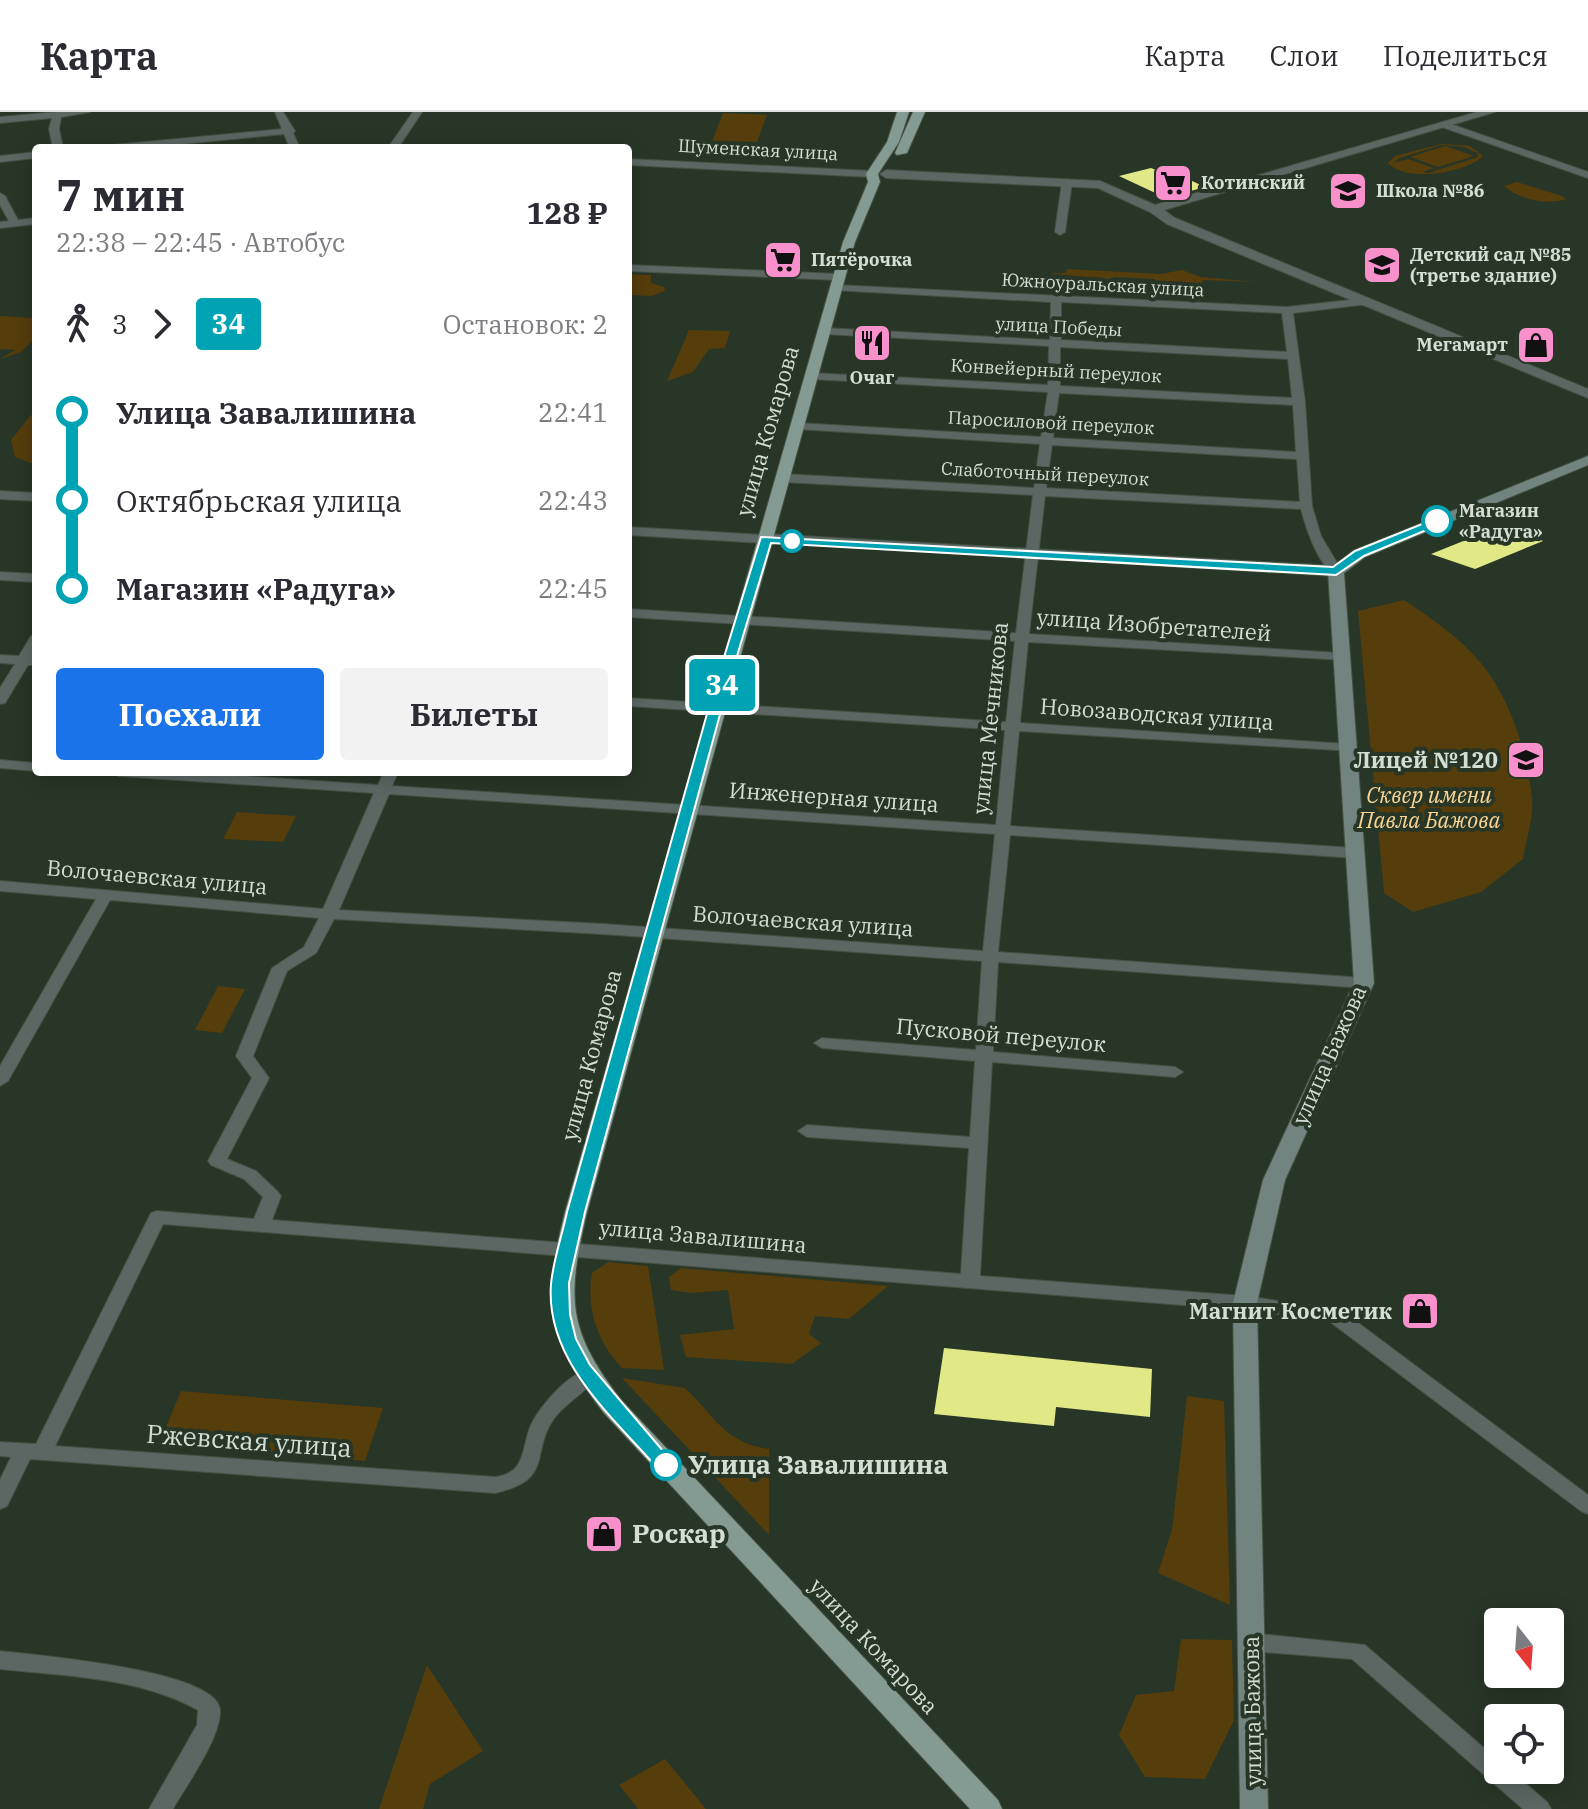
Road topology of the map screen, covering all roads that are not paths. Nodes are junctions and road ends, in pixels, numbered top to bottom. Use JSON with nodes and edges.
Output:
{"nodes":[{"id":1,"x":86,"y":112,"type":"edge"},
{"id":2,"x":279,"y":112,"type":"edge"},
{"id":3,"x":418,"y":112,"type":"edge"},
{"id":4,"x":903,"y":112,"type":"edge"},
{"id":5,"x":919,"y":112,"type":"edge"},
{"id":6,"x":1489,"y":112,"type":"edge"},
{"id":7,"x":57,"y":115,"type":"junction"},
{"id":8,"x":0,"y":120,"type":"edge"},
{"id":9,"x":1445,"y":125,"type":"junction"},
{"id":10,"x":290,"y":131,"type":"junction"},
{"id":11,"x":57,"y":144,"type":"edge"},
{"id":12,"x":205,"y":144,"type":"edge"},
{"id":13,"x":294,"y":144,"type":"edge"},
{"id":14,"x":396,"y":144,"type":"edge"},
{"id":15,"x":32,"y":155,"type":"edge"},
{"id":16,"x":0,"y":159,"type":"edge"},
{"id":17,"x":632,"y":162,"type":"edge"},
{"id":18,"x":1588,"y":175,"type":"edge"},
{"id":19,"x":878,"y":177,"type":"junction"},
{"id":20,"x":1067,"y":182,"type":"junction"},
{"id":21,"x":0,"y":196,"type":"edge"},
{"id":22,"x":1154,"y":209,"type":"junction"},
{"id":23,"x":32,"y":222,"type":"edge"},
{"id":24,"x":15,"y":224,"type":"junction"},
{"id":25,"x":0,"y":225,"type":"edge"},
{"id":26,"x":1060,"y":232,"type":"dead end"},
{"id":27,"x":632,"y":268,"type":"edge"},
{"id":28,"x":837,"y":283,"type":"junction"},
{"id":29,"x":1056,"y":299,"type":"junction"},
{"id":30,"x":1368,"y":301,"type":"junction"},
{"id":31,"x":1287,"y":310,"type":"junction"},
{"id":32,"x":824,"y":331,"type":"junction"},
{"id":33,"x":1057,"y":346,"type":"junction"},
{"id":34,"x":1293,"y":356,"type":"junction"},
{"id":35,"x":811,"y":376,"type":"junction"},
{"id":36,"x":1054,"y":389,"type":"junction"},
{"id":37,"x":1588,"y":394,"type":"edge"},
{"id":38,"x":1299,"y":402,"type":"junction"},
{"id":39,"x":797,"y":426,"type":"junction"},
{"id":40,"x":1047,"y":441,"type":"junction"},
{"id":41,"x":1303,"y":456,"type":"junction"},
{"id":42,"x":1588,"y":460,"type":"edge"},
{"id":43,"x":783,"y":478,"type":"junction"},
{"id":44,"x":1039,"y":492,"type":"junction"},
{"id":45,"x":0,"y":495,"type":"edge"},
{"id":46,"x":32,"y":497,"type":"edge"},
{"id":47,"x":1306,"y":506,"type":"junction"},
{"id":48,"x":632,"y":531,"type":"edge"},
{"id":49,"x":766,"y":539,"type":"junction"},
{"id":50,"x":1030,"y":554,"type":"junction"},
{"id":51,"x":1336,"y":571,"type":"junction"},
{"id":52,"x":0,"y":576,"type":"edge"},
{"id":53,"x":32,"y":578,"type":"edge"},
{"id":54,"x":632,"y":613,"type":"edge"},
{"id":55,"x":741,"y":621,"type":"junction"},
{"id":56,"x":1022,"y":637,"type":"junction"},
{"id":57,"x":1341,"y":657,"type":"junction"},
{"id":58,"x":0,"y":659,"type":"edge"},
{"id":59,"x":29,"y":661,"type":"edge"},
{"id":60,"x":0,"y":700,"type":"edge"},
{"id":61,"x":632,"y":702,"type":"edge"},
{"id":62,"x":715,"y":708,"type":"junction"},
{"id":63,"x":1013,"y":726,"type":"junction"},
{"id":64,"x":1348,"y":748,"type":"junction"},
{"id":65,"x":0,"y":764,"type":"edge"},
{"id":66,"x":32,"y":767,"type":"edge"},
{"id":67,"x":177,"y":776,"type":"edge"},
{"id":68,"x":389,"y":776,"type":"edge"},
{"id":69,"x":384,"y":790,"type":"junction"},
{"id":70,"x":688,"y":810,"type":"junction"},
{"id":71,"x":1003,"y":830,"type":"junction"},
{"id":72,"x":1355,"y":853,"type":"junction"},
{"id":73,"x":0,"y":886,"type":"edge"},
{"id":74,"x":106,"y":894,"type":"junction"},
{"id":75,"x":329,"y":914,"type":"junction"},
{"id":76,"x":654,"y":932,"type":"junction"},
{"id":77,"x":990,"y":957,"type":"junction"},
{"id":78,"x":1364,"y":983,"type":"junction"},
{"id":79,"x":822,"y":1043,"type":"dead end"},
{"id":80,"x":984,"y":1055,"type":"junction"},
{"id":81,"x":1175,"y":1072,"type":"dead end"},
{"id":82,"x":0,"y":1081,"type":"edge"},
{"id":83,"x":807,"y":1131,"type":"dead end"},
{"id":84,"x":979,"y":1143,"type":"junction"},
{"id":85,"x":261,"y":1225,"type":"junction"},
{"id":86,"x":567,"y":1249,"type":"junction"},
{"id":87,"x":970,"y":1282,"type":"junction"},
{"id":88,"x":1245,"y":1303,"type":"junction"},
{"id":89,"x":587,"y":1376,"type":"junction"},
{"id":90,"x":0,"y":1449,"type":"edge"},
{"id":91,"x":33,"y":1451,"type":"junction"},
{"id":92,"x":0,"y":1501,"type":"edge"},
{"id":93,"x":1588,"y":1506,"type":"edge"},
{"id":94,"x":1250,"y":1642,"type":"junction"},
{"id":95,"x":0,"y":1660,"type":"edge"},
{"id":96,"x":161,"y":1809,"type":"edge"},
{"id":97,"x":988,"y":1809,"type":"edge"},
{"id":98,"x":1254,"y":1809,"type":"edge"},
{"id":99,"x":1539,"y":1809,"type":"edge"}],
"edges":[{"from":1,"to":7,"type":"street"},
{"from":2,"to":10,"type":"street"},
{"from":3,"to":14,"type":"street"},
{"from":4,"to":19,"type":"main road","name":"улица Комарова"},
{"from":5,"to":19,"type":"main road","name":"улица Комарова"},
{"from":6,"to":9,"type":"street"},
{"from":7,"to":8,"type":"street"},
{"from":7,"to":11,"type":"street"},
{"from":9,"to":18,"type":"street"},
{"from":9,"to":22,"type":"street"},
{"from":10,"to":12,"type":"street"},
{"from":10,"to":13,"type":"street"},
{"from":15,"to":16,"type":"street"},
{"from":17,"to":19,"type":"street","name":"Шуменская улица"},
{"from":19,"to":20,"type":"street"},
{"from":19,"to":28,"type":"main road","name":"улица Комарова"},
{"from":20,"to":22,"type":"street"},
{"from":20,"to":26,"type":"street"},
{"from":21,"to":24,"type":"street"},
{"from":22,"to":30,"type":"street"},
{"from":23,"to":24,"type":"street"},
{"from":24,"to":25,"type":"street"},
{"from":27,"to":28,"type":"street","name":"Южноуральская улица"},
{"from":28,"to":29,"type":"street","name":"Южноуральская улица"},
{"from":28,"to":32,"type":"main road","name":"улица Комарова"},
{"from":29,"to":31,"type":"street","name":"Южноуральская улица"},
{"from":29,"to":33,"type":"street","name":"улица Мечникова"},
{"from":30,"to":31,"type":"street","name":"Южноуральская улица"},
{"from":30,"to":37,"type":"street"},
{"from":31,"to":34,"type":"street"},
{"from":32,"to":33,"type":"street","name":"улица Победы"},
{"from":32,"to":35,"type":"main road","name":"улица Комарова"},
{"from":33,"to":34,"type":"street","name":"улица Победы"},
{"from":33,"to":36,"type":"street","name":"улица Мечникова"},
{"from":34,"to":38,"type":"street"},
{"from":35,"to":36,"type":"street","name":"Конвейерный переулок"},
{"from":35,"to":39,"type":"main road","name":"улица Комарова"},
{"from":36,"to":38,"type":"street","name":"Конвейерный переулок"},
{"from":36,"to":40,"type":"street","name":"улица Мечникова"},
{"from":38,"to":41,"type":"street"},
{"from":39,"to":40,"type":"street","name":"Паросиловой переулок"},
{"from":39,"to":43,"type":"main road","name":"улица Комарова"},
{"from":40,"to":41,"type":"street","name":"Паросиловой переулок"},
{"from":40,"to":44,"type":"street","name":"улица Мечникова"},
{"from":41,"to":47,"type":"street"},
{"from":42,"to":51,"type":"main road"},
{"from":43,"to":44,"type":"street","name":"Слаботочный переулок"},
{"from":43,"to":49,"type":"main road","name":"улица Комарова"},
{"from":44,"to":47,"type":"street","name":"Слаботочный переулок"},
{"from":44,"to":50,"type":"street","name":"улица Мечникова"},
{"from":45,"to":46,"type":"street"},
{"from":47,"to":51,"type":"street"},
{"from":48,"to":49,"type":"street"},
{"from":49,"to":50,"type":"street"},
{"from":49,"to":55,"type":"main road","name":"улица Комарова"},
{"from":50,"to":51,"type":"street"},
{"from":50,"to":56,"type":"street","name":"улица Мечникова"},
{"from":51,"to":57,"type":"main road","name":"улица Бажова"},
{"from":52,"to":53,"type":"street"},
{"from":54,"to":55,"type":"street","name":"улица Изобретателей"},
{"from":55,"to":56,"type":"street","name":"улица Изобретателей"},
{"from":55,"to":62,"type":"main road","name":"улица Комарова"},
{"from":56,"to":57,"type":"street","name":"улица Изобретателей"},
{"from":56,"to":63,"type":"street","name":"улица Мечникова"},
{"from":57,"to":64,"type":"main road","name":"улица Бажова"},
{"from":58,"to":59,"type":"street"},
{"from":59,"to":60,"type":"street"},
{"from":61,"to":62,"type":"street","name":"Новозаводская улица"},
{"from":62,"to":63,"type":"street","name":"Новозаводская улица"},
{"from":62,"to":70,"type":"main road","name":"улица Комарова"},
{"from":63,"to":64,"type":"street","name":"Новозаводская улица"},
{"from":63,"to":71,"type":"street","name":"улица Мечникова"},
{"from":64,"to":72,"type":"main road","name":"улица Бажова"},
{"from":65,"to":66,"type":"street"},
{"from":67,"to":69,"type":"street","name":"Инженерная улица"},
{"from":68,"to":69,"type":"street"},
{"from":69,"to":70,"type":"street","name":"Инженерная улица"},
{"from":69,"to":75,"type":"street"},
{"from":70,"to":71,"type":"street","name":"Инженерная улица"},
{"from":70,"to":76,"type":"main road","name":"улица Комарова"},
{"from":71,"to":72,"type":"street","name":"Инженерная улица"},
{"from":71,"to":77,"type":"street","name":"улица Мечникова"},
{"from":72,"to":78,"type":"main road","name":"улица Бажова"},
{"from":73,"to":74,"type":"street","name":"Волочаевская улица"},
{"from":74,"to":75,"type":"street","name":"Волочаевская улица"},
{"from":74,"to":82,"type":"street"},
{"from":75,"to":76,"type":"street","name":"Волочаевская улица"},
{"from":75,"to":85,"type":"street"},
{"from":76,"to":77,"type":"street","name":"Волочаевская улица"},
{"from":76,"to":86,"type":"main road","name":"улица Комарова"},
{"from":77,"to":78,"type":"street","name":"Волочаевская улица"},
{"from":77,"to":80,"type":"street","name":"улица Мечникова"},
{"from":78,"to":88,"type":"main road","name":"улица Бажова"},
{"from":79,"to":80,"type":"street","name":"Пусковой переулок"},
{"from":80,"to":81,"type":"street","name":"Пусковой переулок"},
{"from":80,"to":84,"type":"street","name":"улица Мечникова"},
{"from":83,"to":84,"type":"street"},
{"from":84,"to":87,"type":"street","name":"улица Мечникова"},
{"from":85,"to":86,"type":"street","name":"улица Завалишина"},
{"from":85,"to":91,"type":"street","name":"улица Завалишина"},
{"from":86,"to":87,"type":"street","name":"улица Завалишина"},
{"from":86,"to":89,"type":"main road","name":"улица Комарова"},
{"from":87,"to":88,"type":"street","name":"улица Завалишина"},
{"from":88,"to":93,"type":"street","name":"улица Завалишина"},
{"from":88,"to":94,"type":"main road","name":"улица Бажова"},
{"from":89,"to":91,"type":"street","name":"Ржевская улица"},
{"from":89,"to":97,"type":"main road","name":"улица Комарова"},
{"from":90,"to":91,"type":"street","name":"Ржевская улица"},
{"from":91,"to":92,"type":"street"},
{"from":94,"to":98,"type":"main road","name":"улица Бажова"},
{"from":94,"to":99,"type":"street"},
{"from":95,"to":96,"type":"street"}]}
